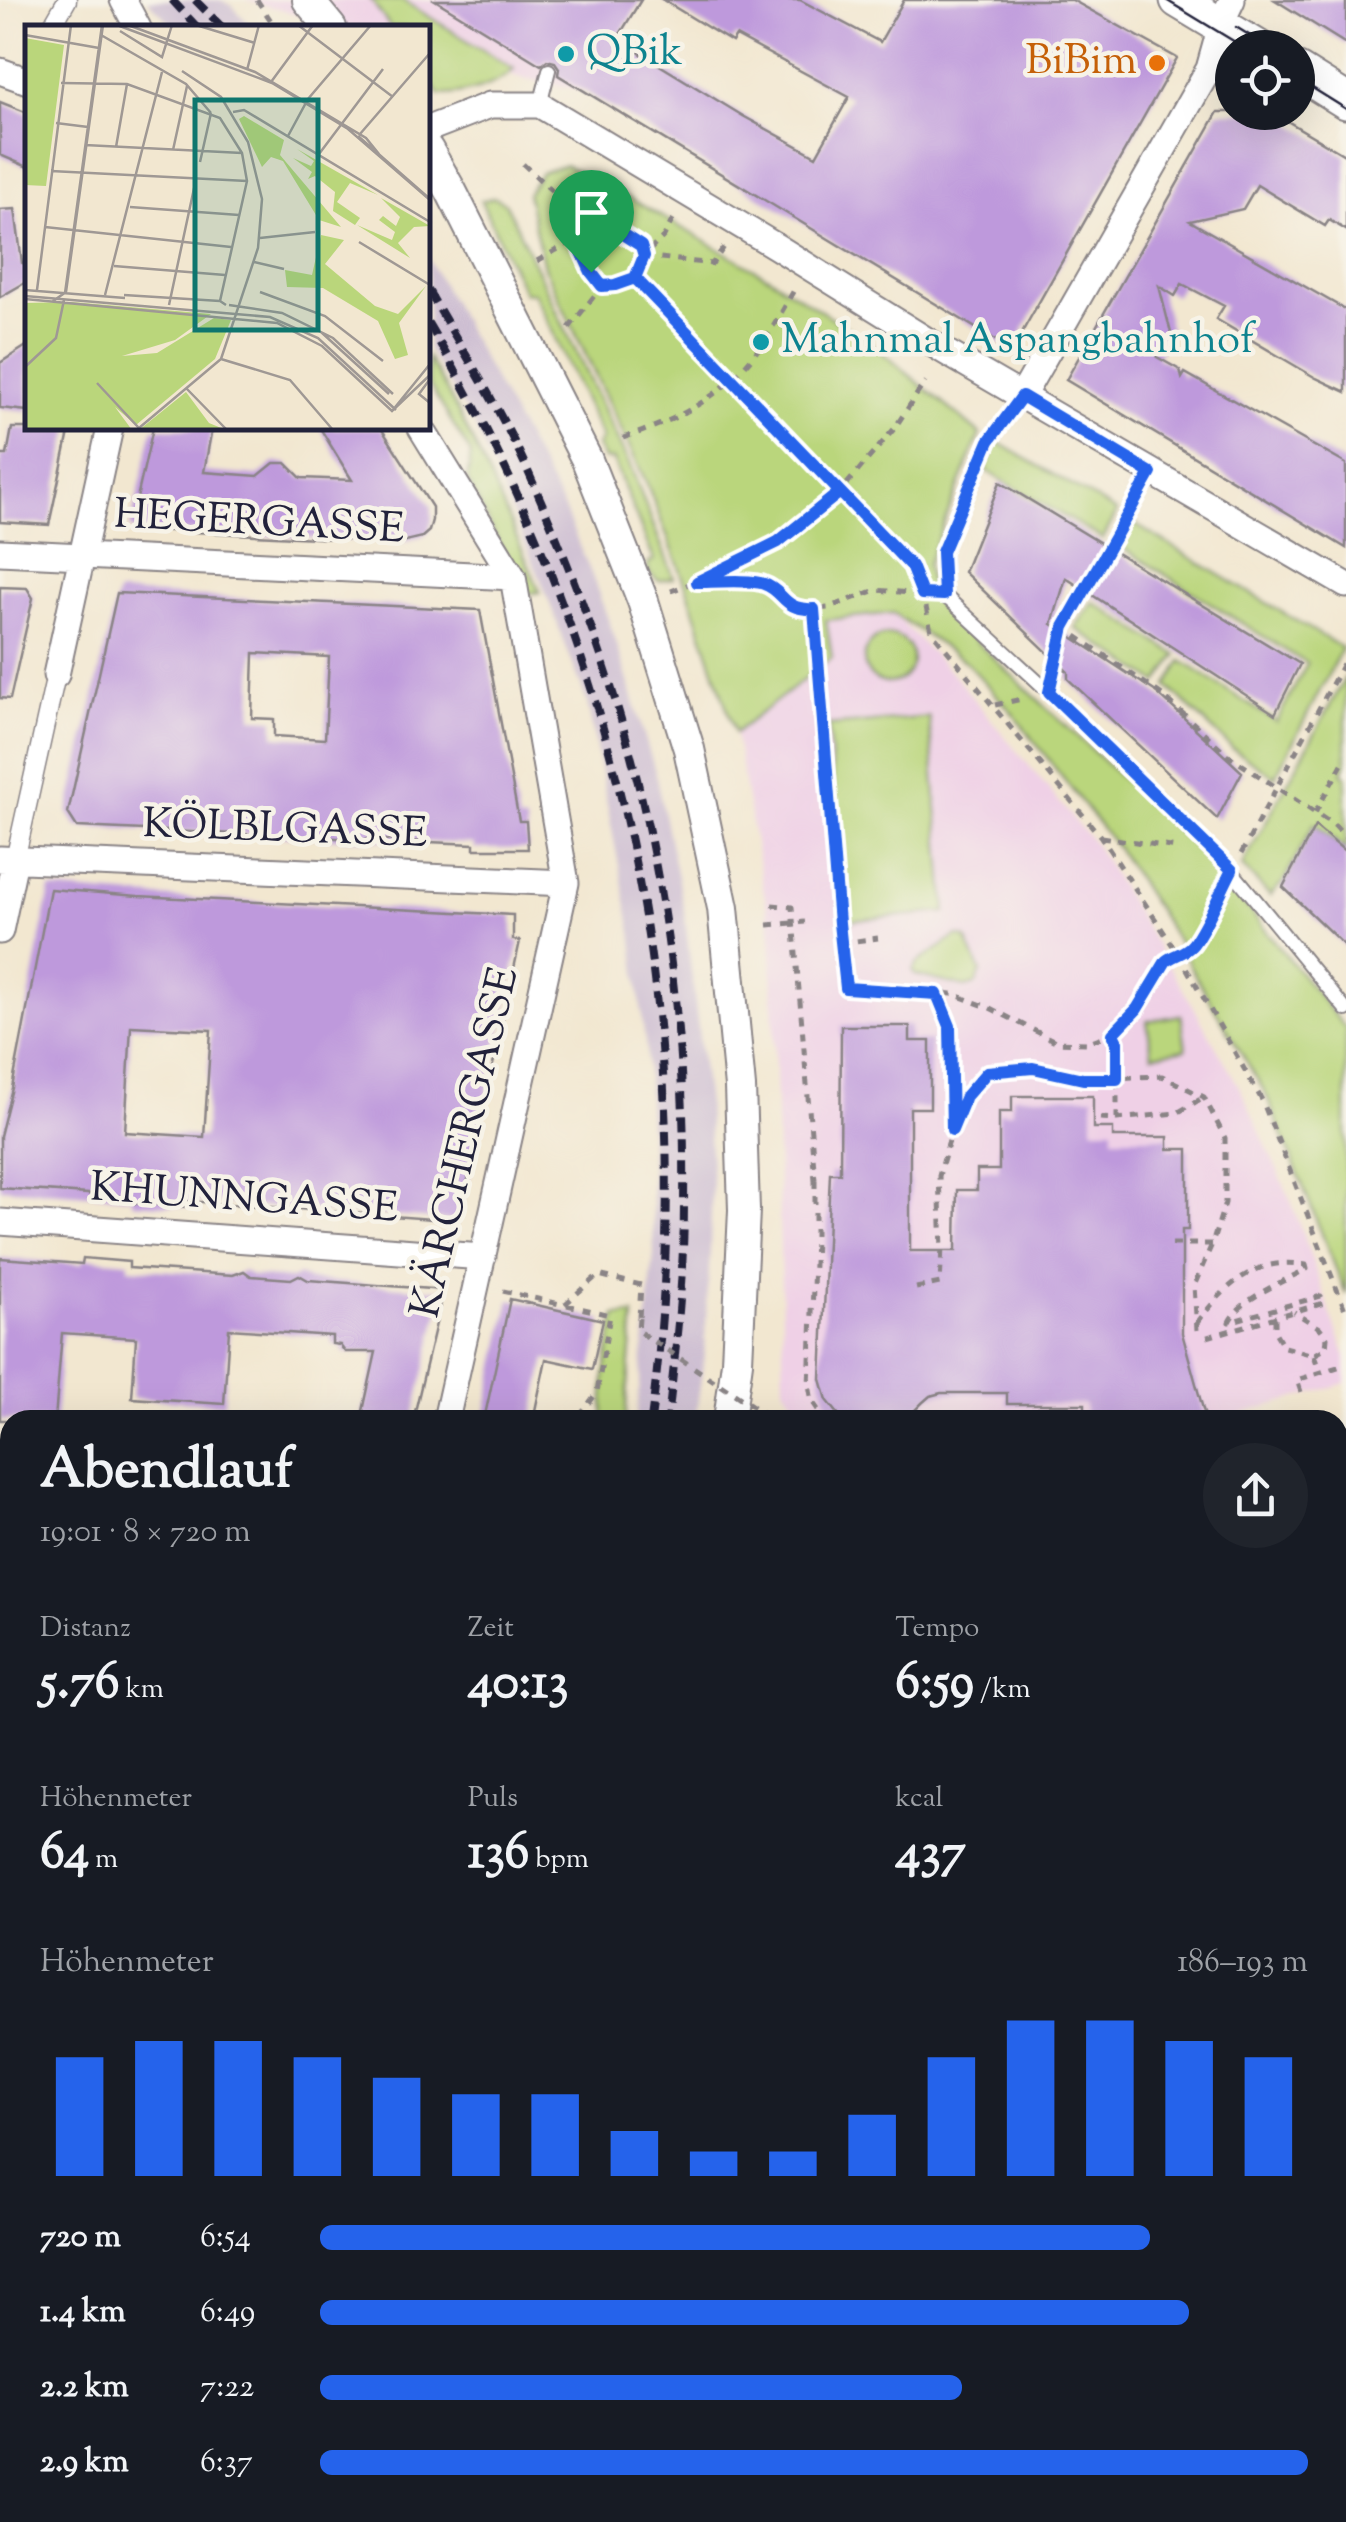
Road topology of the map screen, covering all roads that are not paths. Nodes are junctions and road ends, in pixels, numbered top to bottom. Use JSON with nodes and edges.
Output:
{"nodes":[{"id":1,"x":67,"y":0,"type":"edge"},
{"id":2,"x":124,"y":0,"type":"edge"},
{"id":3,"x":308,"y":0,"type":"edge"},
{"id":4,"x":1178,"y":0,"type":"edge"},
{"id":5,"x":1227,"y":13,"type":"edge"},
{"id":6,"x":53,"y":25,"type":"edge"},
{"id":7,"x":136,"y":25,"type":"edge"},
{"id":8,"x":329,"y":25,"type":"edge"},
{"id":9,"x":0,"y":70,"type":"edge"},
{"id":10,"x":549,"y":70,"type":"dead end"},
{"id":11,"x":25,"y":81,"type":"edge"},
{"id":12,"x":1315,"y":82,"type":"edge"},
{"id":13,"x":1346,"y":101,"type":"edge"},
{"id":14,"x":540,"y":105,"type":"junction"},
{"id":15,"x":430,"y":129,"type":"edge"},
{"id":16,"x":430,"y":154,"type":"edge"},
{"id":17,"x":1022,"y":396,"type":"junction"},
{"id":18,"x":110,"y":430,"type":"edge"},
{"id":19,"x":422,"y":430,"type":"edge"},
{"id":20,"x":0,"y":552,"type":"edge"},
{"id":21,"x":83,"y":555,"type":"junction"},
{"id":22,"x":513,"y":577,"type":"junction"},
{"id":23,"x":1346,"y":584,"type":"edge"},
{"id":24,"x":56,"y":675,"type":"joint"},
{"id":25,"x":8,"y":859,"type":"edge"},
{"id":26,"x":566,"y":883,"type":"junction"},
{"id":27,"x":0,"y":931,"type":"edge"},
{"id":28,"x":1346,"y":1010,"type":"edge"},
{"id":29,"x":0,"y":1222,"type":"edge"},
{"id":30,"x":483,"y":1257,"type":"junction"},
{"id":31,"x":448,"y":1410,"type":"edge"},
{"id":32,"x":730,"y":1410,"type":"edge"}],
"edges":[{"from":1,"to":6,"type":"street"},
{"from":2,"to":7,"type":"street"},
{"from":3,"to":8,"type":"street"},
{"from":4,"to":5,"type":"main road"},
{"from":5,"to":17,"type":"street"},
{"from":9,"to":11,"type":"street"},
{"from":10,"to":14,"type":"lane"},
{"from":12,"to":13,"type":"main road"},
{"from":14,"to":15,"type":"street"},
{"from":14,"to":17,"type":"street"},
{"from":16,"to":32,"type":"street"},
{"from":17,"to":23,"type":"street"},
{"from":17,"to":28,"type":"lane"},
{"from":18,"to":21,"type":"street"},
{"from":19,"to":22,"type":"street"},
{"from":20,"to":21,"type":"street","name":"HEGERGASSE"},
{"from":21,"to":22,"type":"street","name":"HEGERGASSE"},
{"from":21,"to":24,"type":"street"},
{"from":22,"to":26,"type":"street"},
{"from":24,"to":25,"type":"street"},
{"from":25,"to":26,"type":"street","name":"KÖLBLGASSE"},
{"from":25,"to":27,"type":"street"},
{"from":26,"to":30,"type":"street","name":"KÄRCHERGASSE"},
{"from":29,"to":30,"type":"street","name":"KHUNNGASSE"},
{"from":30,"to":31,"type":"street","name":"KÄRCHERGASSE"}]}
